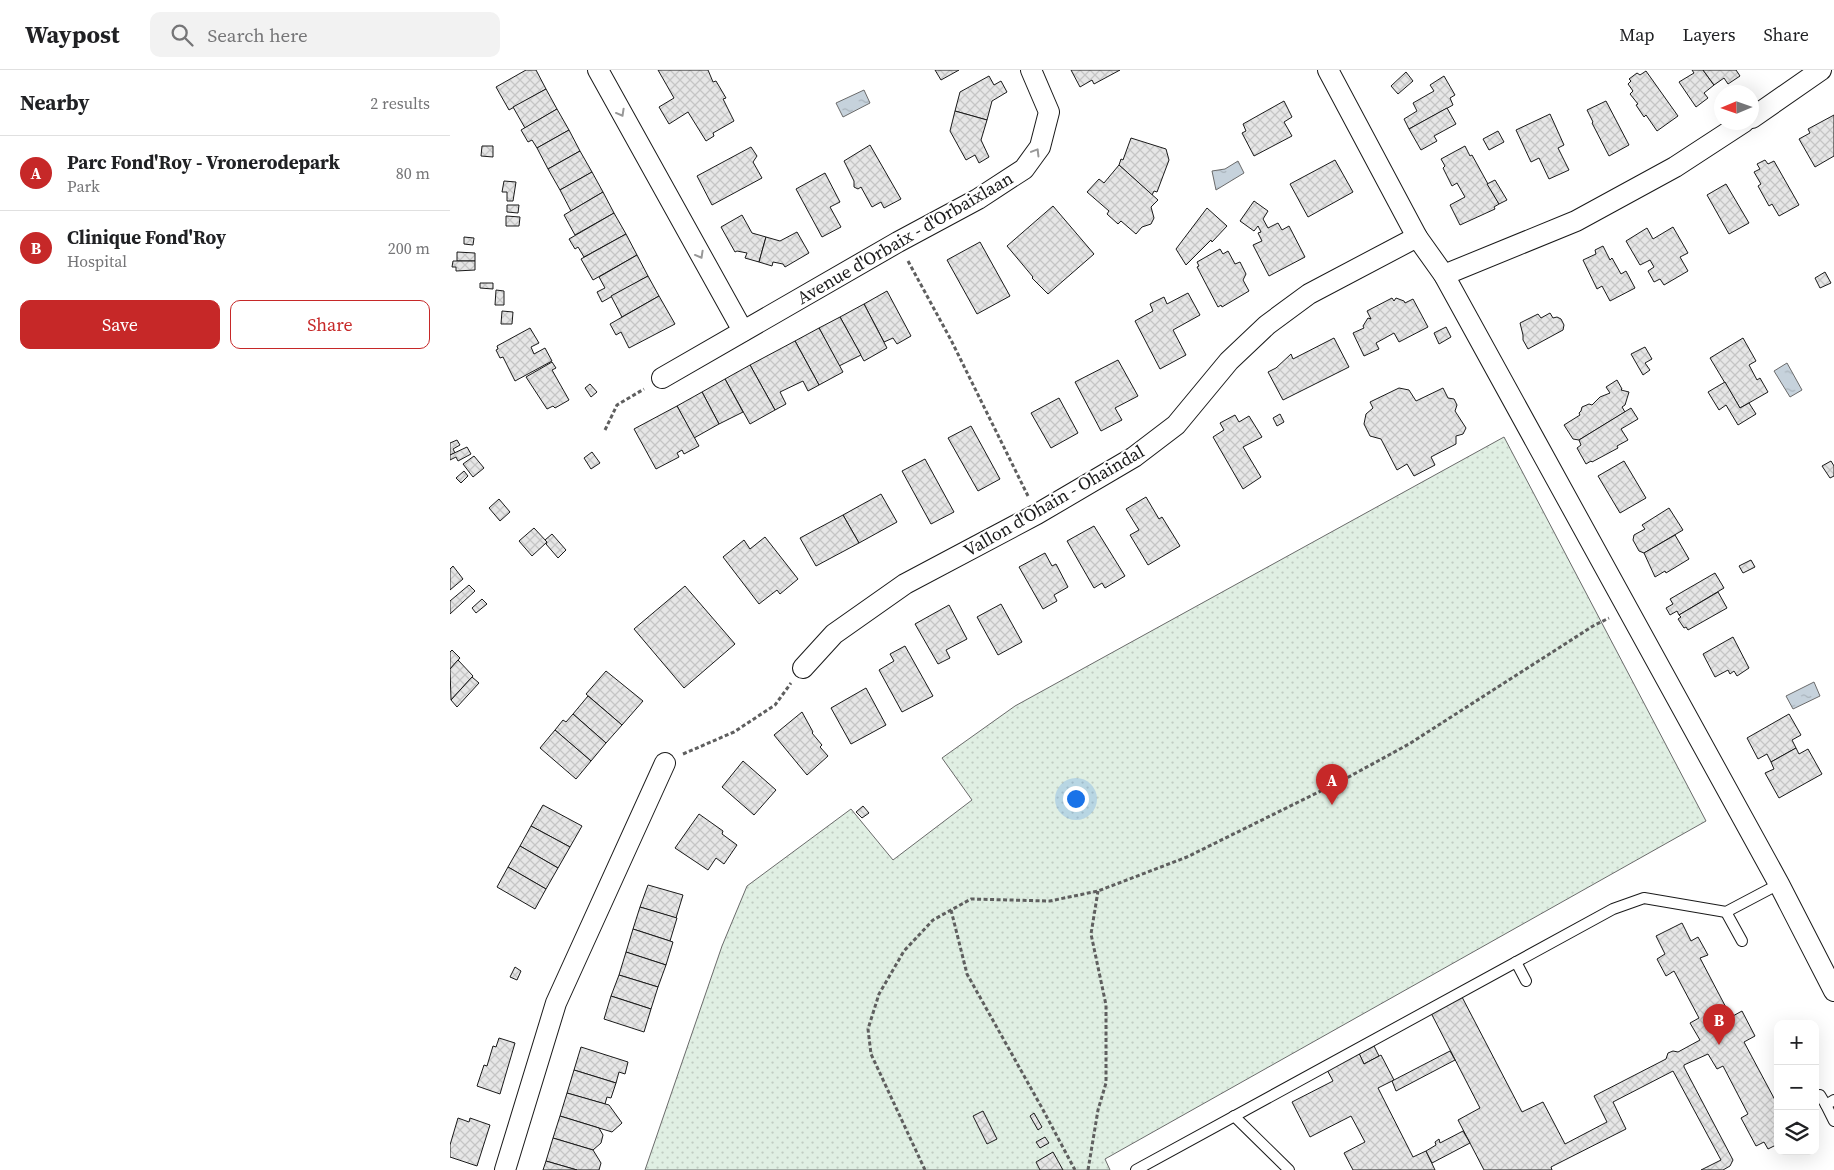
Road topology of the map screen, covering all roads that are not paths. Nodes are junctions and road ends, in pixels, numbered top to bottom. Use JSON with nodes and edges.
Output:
{"nodes":[{"id":1,"x":598,"y":70,"type":"edge"},
{"id":2,"x":1031,"y":70,"type":"edge"},
{"id":3,"x":1328,"y":70,"type":"edge"},
{"id":4,"x":1821,"y":70,"type":"edge"},
{"id":5,"x":1759,"y":113,"type":"edge"},
{"id":6,"x":1732,"y":130,"type":"edge"},
{"id":7,"x":1417,"y":237,"type":"junction"},
{"id":8,"x":1444,"y":275,"type":"junction"},
{"id":9,"x":743,"y":331,"type":"junction"},
{"id":10,"x":655,"y":382,"type":"road end"},
{"id":11,"x":803,"y":668,"type":"road end"},
{"id":12,"x":664,"y":763,"type":"road end"},
{"id":13,"x":1779,"y":884,"type":"junction"},
{"id":14,"x":1726,"y":912,"type":"junction"},
{"id":15,"x":1742,"y":941,"type":"dead end"},
{"id":16,"x":1516,"y":962,"type":"junction"},
{"id":17,"x":1526,"y":981,"type":"dead end"},
{"id":18,"x":1834,"y":990,"type":"edge"},
{"id":19,"x":1820,"y":1095,"type":"dead end"},
{"id":20,"x":1830,"y":1102,"type":"edge"},
{"id":21,"x":1234,"y":1116,"type":"junction"},
{"id":22,"x":1834,"y":1121,"type":"edge"},
{"id":23,"x":505,"y":1170,"type":"edge"},
{"id":24,"x":1136,"y":1170,"type":"edge"},
{"id":25,"x":1289,"y":1170,"type":"edge"}],
"edges":[{"from":1,"to":9,"type":"street","one_way":true},
{"from":9,"to":2,"type":"street","name":"Avenue d'Orbaix - d'Orbaixlaan","one_way":true},
{"from":3,"to":7,"type":"street"},
{"from":4,"to":5,"type":"street"},
{"from":6,"to":8,"type":"street"},
{"from":7,"to":8,"type":"street"},
{"from":7,"to":11,"type":"street","name":"Vallon d'Ohain - Ohaindal"},
{"from":8,"to":13,"type":"street"},
{"from":9,"to":10,"type":"street","name":"Avenue d'Orbaix - d'Orbaixlaan"},
{"from":12,"to":23,"type":"street"},
{"from":13,"to":14,"type":"lane"},
{"from":13,"to":18,"type":"street"},
{"from":14,"to":15,"type":"lane"},
{"from":14,"to":16,"type":"lane"},
{"from":16,"to":17,"type":"lane"},
{"from":16,"to":21,"type":"lane"},
{"from":19,"to":20,"type":"lane"},
{"from":20,"to":22,"type":"lane"},
{"from":21,"to":24,"type":"lane"},
{"from":21,"to":25,"type":"lane"}]}
